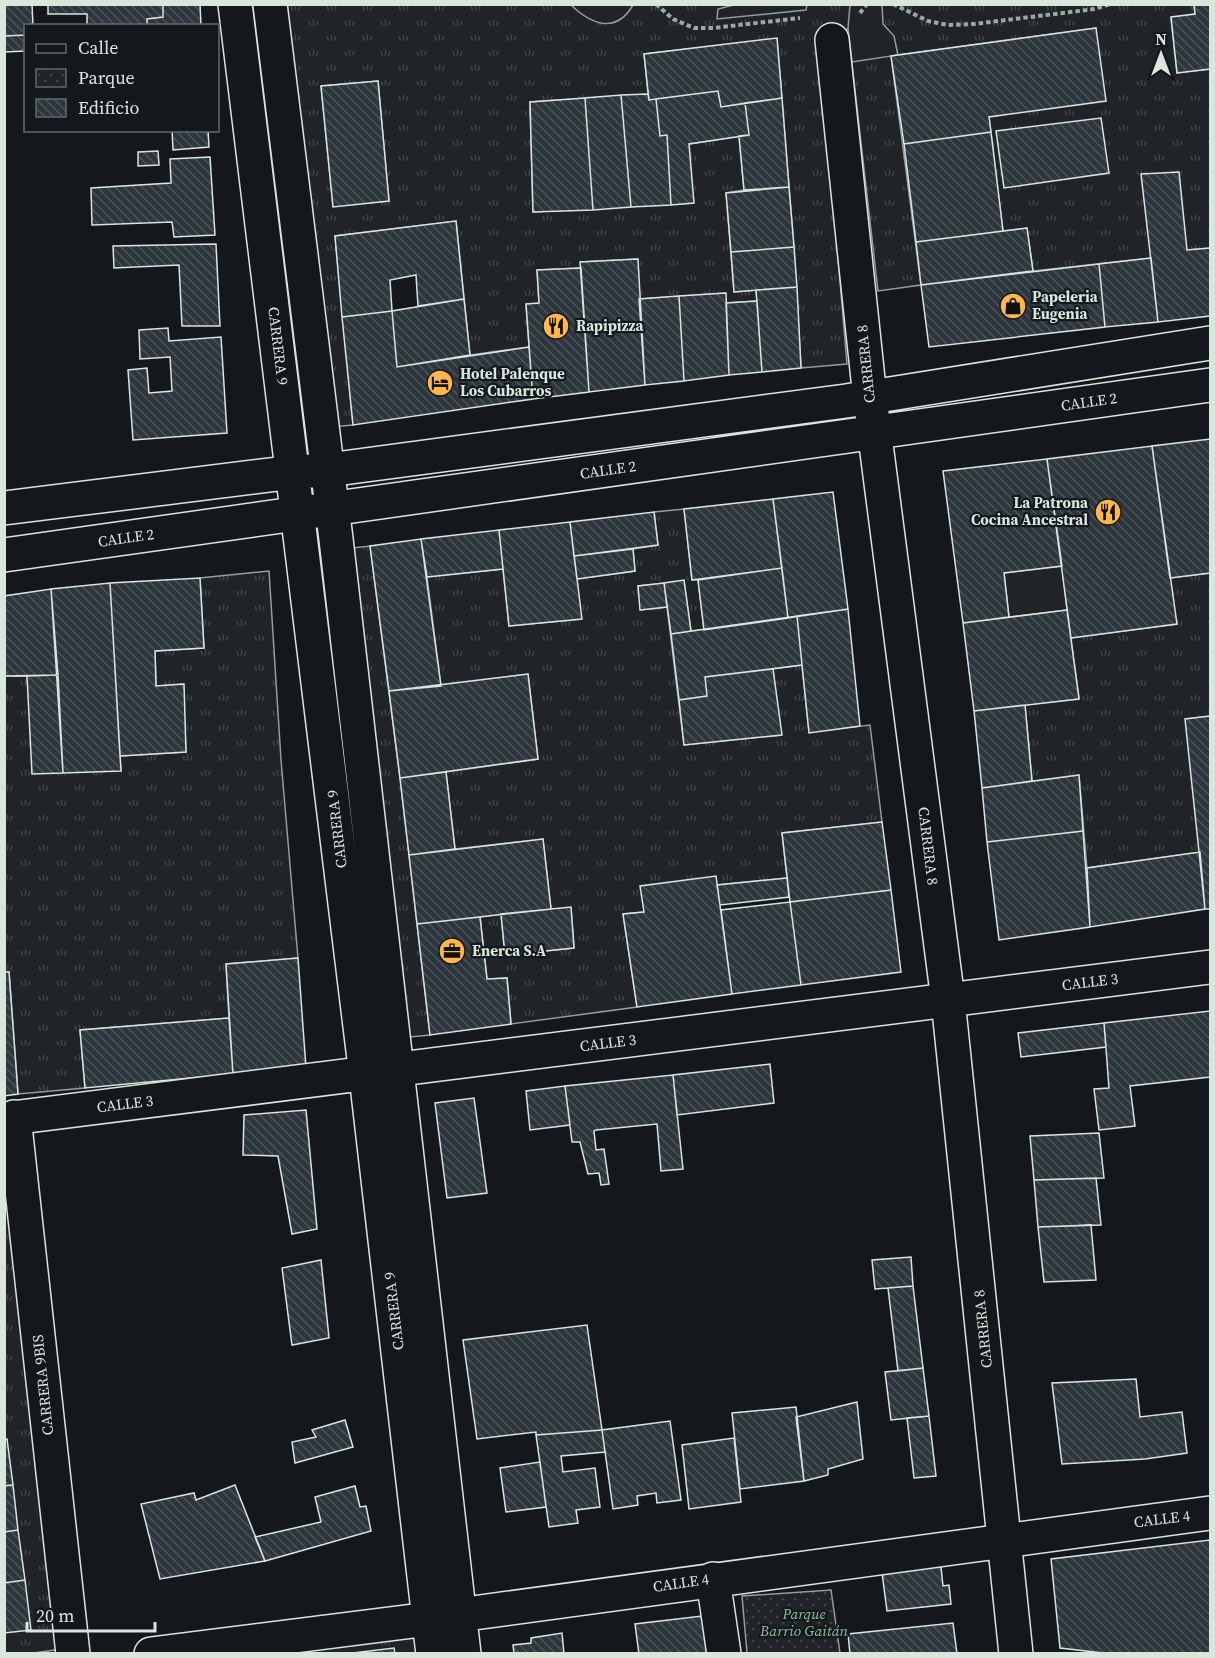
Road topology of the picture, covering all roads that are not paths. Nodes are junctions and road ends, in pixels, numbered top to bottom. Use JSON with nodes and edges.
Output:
{"nodes":[{"id":1,"x":235,"y":4,"type":"edge"},
{"id":2,"x":270,"y":4,"type":"edge"},
{"id":3,"x":832,"y":40,"type":"dead end"},
{"id":4,"x":1210,"y":343,"type":"edge"},
{"id":5,"x":1210,"y":385,"type":"edge"},
{"id":6,"x":870,"y":398,"type":"junction"},
{"id":7,"x":875,"y":432,"type":"junction"},
{"id":8,"x":328,"y":470,"type":"junction"},
{"id":9,"x":294,"y":472,"type":"junction"},
{"id":10,"x":4,"y":508,"type":"edge"},
{"id":11,"x":333,"y":509,"type":"junction"},
{"id":12,"x":299,"y":514,"type":"junction"},
{"id":13,"x":4,"y":555,"type":"edge"},
{"id":14,"x":1210,"y":967,"type":"edge"},
{"id":15,"x":948,"y":1000,"type":"junction"},
{"id":16,"x":381,"y":1071,"type":"junction"},
{"id":17,"x":9,"y":1118,"type":"edge"},
{"id":18,"x":1210,"y":1513,"type":"edge"},
{"id":19,"x":1005,"y":1540,"type":"junction"},
{"id":20,"x":714,"y":1579,"type":"junction"},
{"id":21,"x":444,"y":1616,"type":"junction"},
{"id":22,"x":74,"y":1653,"type":"edge"},
{"id":23,"x":151,"y":1653,"type":"edge"},
{"id":24,"x":433,"y":1653,"type":"edge"},
{"id":25,"x":464,"y":1653,"type":"edge"},
{"id":26,"x":724,"y":1653,"type":"edge"},
{"id":27,"x":1016,"y":1653,"type":"edge"}],
"edges":[{"from":1,"to":9,"type":"street","name":"CARRERA 9"},
{"from":2,"to":8,"type":"street","name":"CARRERA 9"},
{"from":3,"to":6,"type":"street","name":"CARRERA 8"},
{"from":4,"to":6,"type":"street"},
{"from":5,"to":7,"type":"street","name":"CALLE 2"},
{"from":6,"to":7,"type":"street","name":"CARRERA 8"},
{"from":6,"to":8,"type":"street"},
{"from":7,"to":11,"type":"street","name":"CALLE 2"},
{"from":7,"to":15,"type":"street","name":"CARRERA 8"},
{"from":8,"to":9,"type":"street"},
{"from":8,"to":11,"type":"street","name":"CARRERA 9"},
{"from":9,"to":10,"type":"street"},
{"from":9,"to":12,"type":"street","name":"CARRERA 9"},
{"from":11,"to":12,"type":"street","name":"CALLE 2"},
{"from":11,"to":16,"type":"street","name":"CARRERA 9"},
{"from":12,"to":13,"type":"street","name":"CALLE 2"},
{"from":12,"to":16,"type":"street","name":"CARRERA 9"},
{"from":14,"to":15,"type":"street","name":"CALLE 3"},
{"from":15,"to":16,"type":"street","name":"CALLE 3"},
{"from":15,"to":19,"type":"street","name":"CARRERA 8"},
{"from":16,"to":17,"type":"street","name":"CALLE 3"},
{"from":16,"to":21,"type":"street","name":"CARRERA 9"},
{"from":17,"to":22,"type":"street","name":"CARRERA 9BIS"},
{"from":18,"to":19,"type":"street","name":"CALLE 4"},
{"from":19,"to":20,"type":"street","name":"CALLE 4"},
{"from":19,"to":27,"type":"street","name":"CARRERA 8"},
{"from":20,"to":21,"type":"street","name":"CALLE 4"},
{"from":20,"to":26,"type":"street"},
{"from":21,"to":23,"type":"street","name":"CALLE 4"},
{"from":21,"to":24,"type":"street","name":"CARRERA 9"},
{"from":21,"to":25,"type":"street","name":"CARRERA 9"}]}
